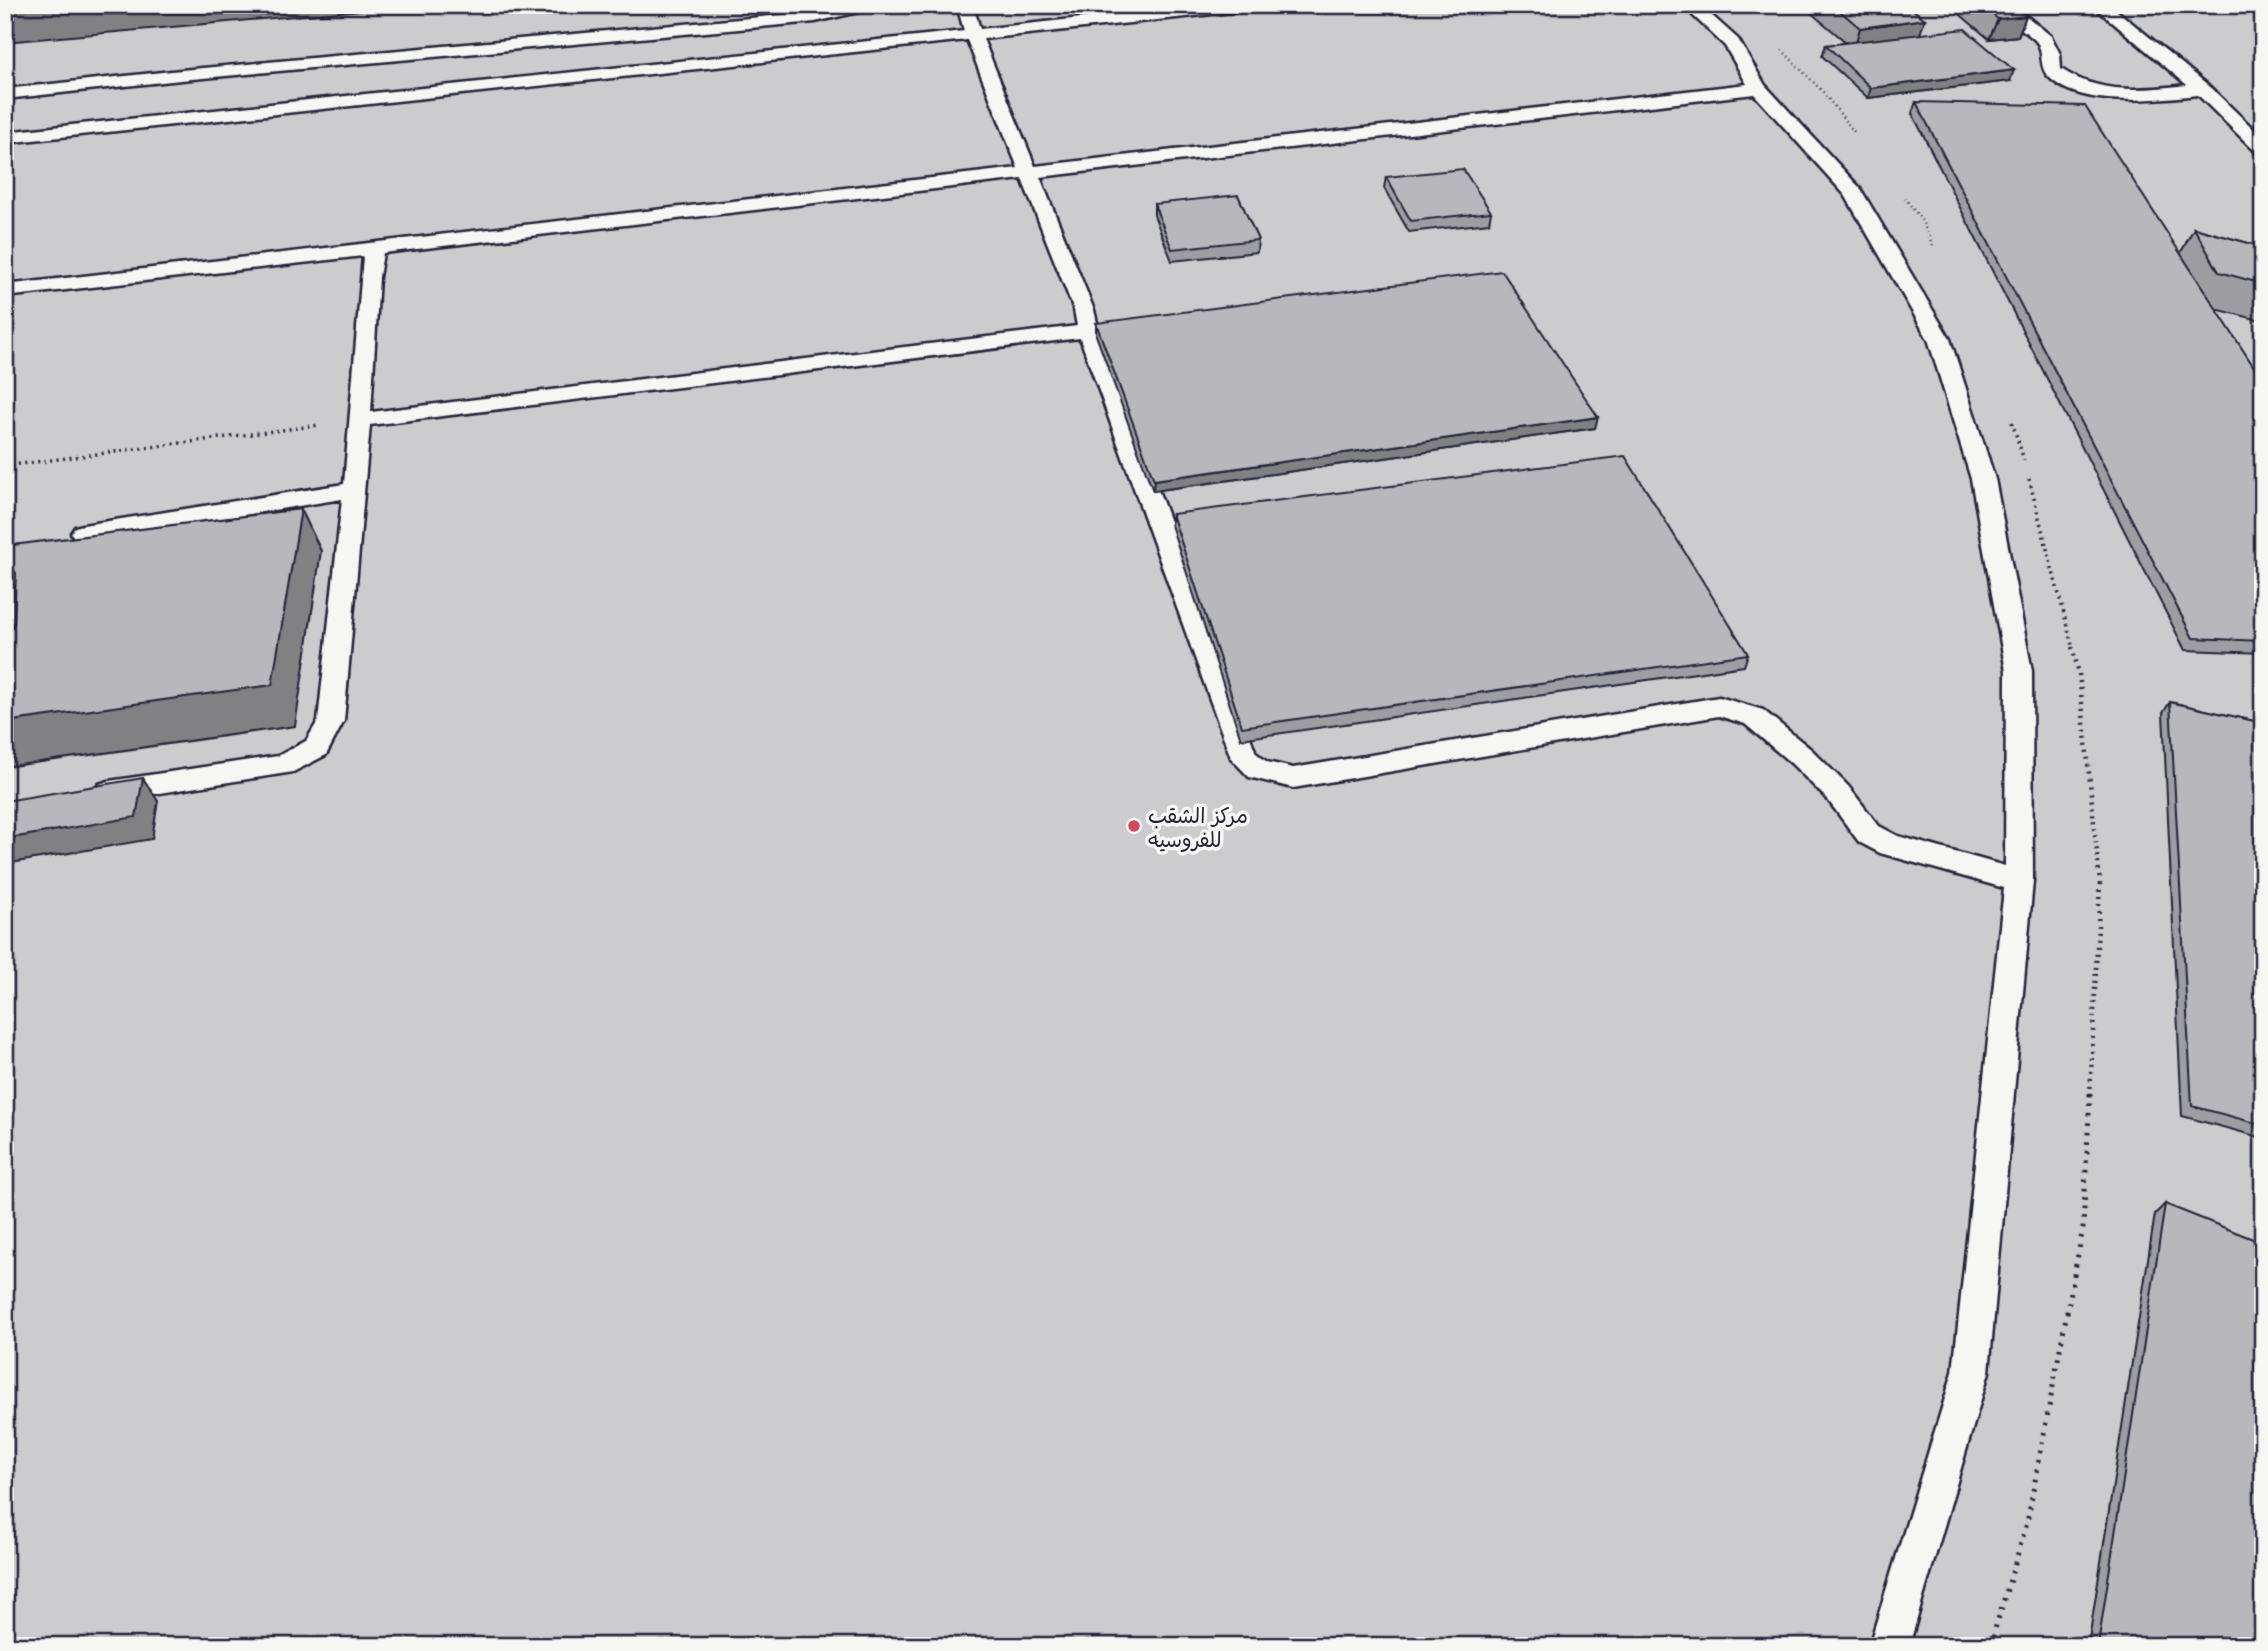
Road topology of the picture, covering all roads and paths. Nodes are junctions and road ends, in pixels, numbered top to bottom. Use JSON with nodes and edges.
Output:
{"nodes":[{"id":1,"x":866,"y":5,"type":"edge"},
{"id":2,"x":965,"y":5,"type":"edge"},
{"id":3,"x":1250,"y":5,"type":"edge"},
{"id":4,"x":1690,"y":5,"type":"edge"},
{"id":5,"x":2002,"y":5,"type":"edge"},
{"id":6,"x":2100,"y":5,"type":"edge"},
{"id":7,"x":973,"y":34,"type":"junction"},
{"id":8,"x":1758,"y":88,"type":"junction"},
{"id":9,"x":2202,"y":89,"type":"junction"},
{"id":10,"x":5,"y":94,"type":"edge"},
{"id":11,"x":5,"y":138,"type":"edge"},
{"id":12,"x":2263,"y":148,"type":"edge"},
{"id":13,"x":1030,"y":173,"type":"junction"},
{"id":14,"x":374,"y":248,"type":"junction"},
{"id":15,"x":5,"y":291,"type":"edge"},
{"id":16,"x":1088,"y":331,"type":"junction"},
{"id":17,"x":359,"y":420,"type":"junction"},
{"id":18,"x":5,"y":466,"type":"edge"},
{"id":19,"x":355,"y":490,"type":"junction"},
{"id":20,"x":83,"y":533,"type":"edge"},
{"id":21,"x":90,"y":794,"type":"edge"},
{"id":22,"x":2019,"y":881,"type":"junction"},
{"id":23,"x":1889,"y":1646,"type":"edge"}],
"edges":[{"from":1,"to":10,"type":"lane"},
{"from":2,"to":7,"type":"lane"},
{"from":3,"to":7,"type":"lane"},
{"from":4,"to":8,"type":"lane"},
{"from":5,"to":9,"type":"lane"},
{"from":6,"to":9,"type":"lane"},
{"from":7,"to":11,"type":"lane"},
{"from":7,"to":13,"type":"lane"},
{"from":8,"to":13,"type":"lane"},
{"from":8,"to":22,"type":"lane"},
{"from":9,"to":12,"type":"lane"},
{"from":13,"to":14,"type":"lane"},
{"from":13,"to":16,"type":"lane"},
{"from":14,"to":15,"type":"lane"},
{"from":14,"to":17,"type":"lane"},
{"from":16,"to":17,"type":"lane"},
{"from":16,"to":22,"type":"lane"},
{"from":17,"to":18,"type":"path"},
{"from":17,"to":19,"type":"lane"},
{"from":19,"to":20,"type":"lane"},
{"from":19,"to":21,"type":"lane"},
{"from":22,"to":23,"type":"lane"}]}
